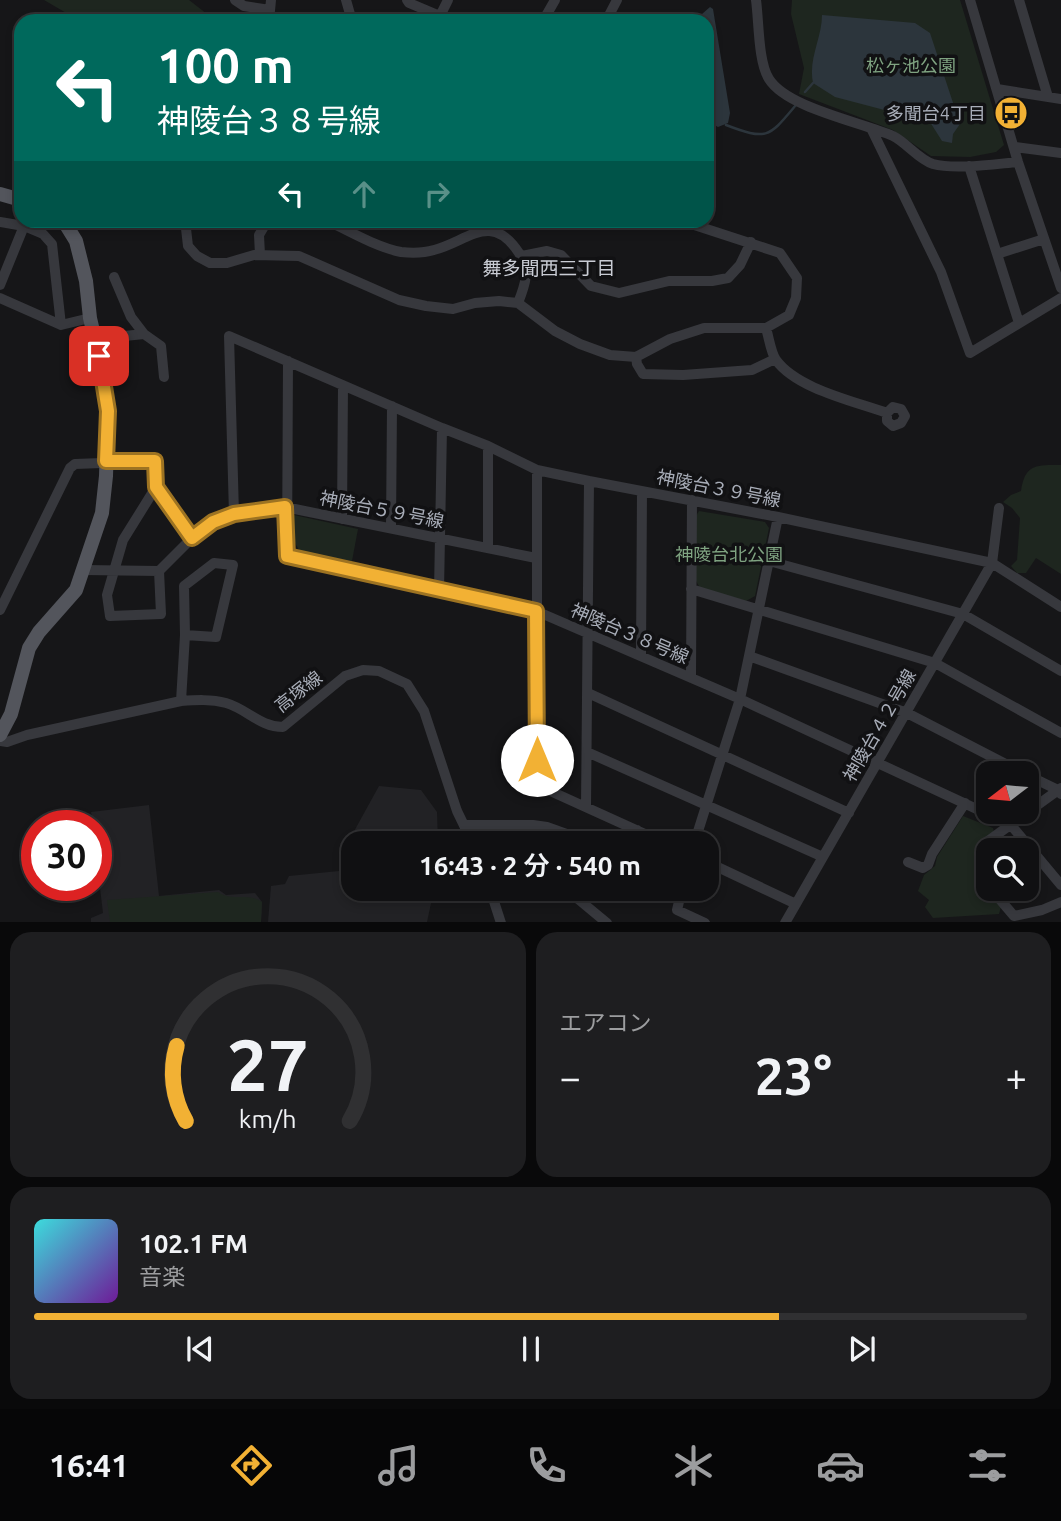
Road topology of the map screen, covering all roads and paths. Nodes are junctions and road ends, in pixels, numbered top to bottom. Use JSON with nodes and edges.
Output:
{"nodes":[{"id":1,"x":235,"y":0,"type":"edge"},
{"id":2,"x":407,"y":0,"type":"edge"},
{"id":3,"x":756,"y":0,"type":"edge"},
{"id":4,"x":970,"y":0,"type":"edge"},
{"id":5,"x":1018,"y":0,"type":"edge"},
{"id":6,"x":270,"y":10,"type":"edge"},
{"id":7,"x":435,"y":14,"type":"edge"},
{"id":8,"x":997,"y":89,"type":"junction"},
{"id":9,"x":1048,"y":97,"type":"junction"},
{"id":10,"x":1061,"y":99,"type":"edge"},
{"id":11,"x":871,"y":128,"type":"junction"},
{"id":12,"x":1015,"y":147,"type":"junction"},
{"id":13,"x":1061,"y":153,"type":"edge"},
{"id":14,"x":1018,"y":162,"type":"junction"},
{"id":15,"x":969,"y":166,"type":"junction"},
{"id":16,"x":23,"y":228,"type":"edge"},
{"id":17,"x":29,"y":228,"type":"edge"},
{"id":18,"x":68,"y":228,"type":"edge"},
{"id":19,"x":186,"y":228,"type":"edge"},
{"id":20,"x":263,"y":228,"type":"edge"},
{"id":21,"x":345,"y":228,"type":"edge"},
{"id":22,"x":488,"y":228,"type":"edge"},
{"id":23,"x":497,"y":228,"type":"edge"},
{"id":24,"x":705,"y":228,"type":"edge"},
{"id":25,"x":1044,"y":239,"type":"junction"},
{"id":26,"x":751,"y":242,"type":"junction"},
{"id":27,"x":997,"y":254,"type":"junction"},
{"id":28,"x":260,"y":255,"type":"junction"},
{"id":29,"x":522,"y":256,"type":"junction"},
{"id":30,"x":4,"y":264,"type":"edge"},
{"id":31,"x":114,"y":277,"type":"dead end"},
{"id":32,"x":0,"y":285,"type":"edge"},
{"id":33,"x":1061,"y":288,"type":"edge"},
{"id":34,"x":0,"y":298,"type":"edge"},
{"id":35,"x":1061,"y":298,"type":"edge"},
{"id":36,"x":517,"y":303,"type":"junction"},
{"id":37,"x":90,"y":318,"type":"junction"},
{"id":38,"x":1019,"y":323,"type":"junction"},
{"id":39,"x":61,"y":325,"type":"junction"},
{"id":40,"x":766,"y":328,"type":"junction"},
{"id":41,"x":144,"y":334,"type":"junction"},
{"id":42,"x":96,"y":339,"type":"junction"},
{"id":43,"x":636,"y":357,"type":"junction"},
{"id":44,"x":775,"y":359,"type":"junction"},
{"id":45,"x":288,"y":361,"type":"junction"},
{"id":46,"x":164,"y":377,"type":"dead end"},
{"id":47,"x":343,"y":384,"type":"junction"},
{"id":48,"x":392,"y":407,"type":"junction"},
{"id":49,"x":887,"y":412,"type":"dead end"},
{"id":50,"x":442,"y":428,"type":"junction"},
{"id":51,"x":488,"y":446,"type":"junction"},
{"id":52,"x":106,"y":461,"type":"junction"},
{"id":53,"x":537,"y":470,"type":"junction"},
{"id":54,"x":589,"y":481,"type":"junction"},
{"id":55,"x":156,"y":487,"type":"junction"},
{"id":56,"x":642,"y":491,"type":"junction"},
{"id":57,"x":692,"y":500,"type":"junction"},
{"id":58,"x":285,"y":507,"type":"junction"},
{"id":59,"x":999,"y":508,"type":"dead end"},
{"id":60,"x":234,"y":514,"type":"junction"},
{"id":61,"x":778,"y":517,"type":"junction"},
{"id":62,"x":342,"y":519,"type":"junction"},
{"id":63,"x":391,"y":528,"type":"junction"},
{"id":64,"x":192,"y":538,"type":"junction"},
{"id":65,"x":439,"y":538,"type":"junction"},
{"id":66,"x":488,"y":548,"type":"junction"},
{"id":67,"x":536,"y":558,"type":"junction"},
{"id":68,"x":769,"y":561,"type":"junction"},
{"id":69,"x":992,"y":563,"type":"junction"},
{"id":70,"x":84,"y":570,"type":"junction"},
{"id":71,"x":115,"y":570,"type":"junction"},
{"id":72,"x":159,"y":571,"type":"junction"},
{"id":73,"x":691,"y":589,"type":"junction"},
{"id":74,"x":439,"y":591,"type":"junction"},
{"id":75,"x":1061,"y":607,"type":"edge"},
{"id":76,"x":759,"y":608,"type":"junction"},
{"id":77,"x":0,"y":610,"type":"edge"},
{"id":78,"x":536,"y":611,"type":"junction"},
{"id":79,"x":963,"y":614,"type":"junction"},
{"id":80,"x":588,"y":634,"type":"junction"},
{"id":81,"x":185,"y":635,"type":"junction"},
{"id":82,"x":640,"y":656,"type":"junction"},
{"id":83,"x":749,"y":656,"type":"junction"},
{"id":84,"x":935,"y":663,"type":"junction"},
{"id":85,"x":1061,"y":671,"type":"edge"},
{"id":86,"x":691,"y":678,"type":"junction"},
{"id":87,"x":588,"y":693,"type":"junction"},
{"id":88,"x":740,"y":699,"type":"junction"},
{"id":89,"x":181,"y":701,"type":"junction"},
{"id":90,"x":907,"y":713,"type":"junction"},
{"id":91,"x":1061,"y":719,"type":"edge"},
{"id":92,"x":1057,"y":731,"type":"edge"},
{"id":93,"x":1,"y":734,"type":"edge"},
{"id":94,"x":587,"y":752,"type":"junction"},
{"id":95,"x":722,"y":754,"type":"junction"},
{"id":96,"x":1001,"y":761,"type":"edge"},
{"id":97,"x":879,"y":762,"type":"junction"},
{"id":98,"x":1040,"y":781,"type":"edge"},
{"id":99,"x":1060,"y":791,"type":"edge"},
{"id":100,"x":965,"y":803,"type":"junction"},
{"id":101,"x":706,"y":804,"type":"junction"},
{"id":102,"x":586,"y":807,"type":"junction"},
{"id":103,"x":849,"y":813,"type":"junction"},
{"id":104,"x":467,"y":825,"type":"junction"},
{"id":105,"x":501,"y":825,"type":"junction"},
{"id":106,"x":1011,"y":825,"type":"junction"},
{"id":107,"x":637,"y":830,"type":"joint"},
{"id":108,"x":469,"y":831,"type":"edge"},
{"id":109,"x":506,"y":831,"type":"edge"},
{"id":110,"x":698,"y":831,"type":"edge"},
{"id":111,"x":992,"y":838,"type":"edge"},
{"id":112,"x":823,"y":857,"type":"junction"},
{"id":113,"x":908,"y":862,"type":"dead end"},
{"id":114,"x":719,"y":868,"type":"edge"},
{"id":115,"x":1061,"y":886,"type":"edge"},
{"id":116,"x":494,"y":901,"type":"edge"},
{"id":117,"x":581,"y":901,"type":"edge"},
{"id":118,"x":679,"y":901,"type":"edge"},
{"id":119,"x":1002,"y":901,"type":"edge"},
{"id":120,"x":1061,"y":902,"type":"edge"},
{"id":121,"x":796,"y":904,"type":"junction"},
{"id":122,"x":501,"y":922,"type":"edge"},
{"id":123,"x":607,"y":922,"type":"edge"},
{"id":124,"x":705,"y":922,"type":"edge"},
{"id":125,"x":785,"y":922,"type":"edge"}],
"edges":[{"from":1,"to":6,"type":"street"},
{"from":2,"to":7,"type":"street"},
{"from":3,"to":11,"type":"street"},
{"from":4,"to":8,"type":"street"},
{"from":5,"to":9,"type":"street"},
{"from":8,"to":9,"type":"street"},
{"from":8,"to":12,"type":"street"},
{"from":9,"to":10,"type":"street"},
{"from":11,"to":15,"type":"street"},
{"from":11,"to":38,"type":"street"},
{"from":12,"to":13,"type":"street"},
{"from":12,"to":14,"type":"street"},
{"from":14,"to":15,"type":"street"},
{"from":14,"to":25,"type":"street"},
{"from":15,"to":27,"type":"street"},
{"from":16,"to":30,"type":"street"},
{"from":17,"to":39,"type":"street"},
{"from":18,"to":37,"type":"main road"},
{"from":19,"to":28,"type":"street"},
{"from":20,"to":28,"type":"street"},
{"from":21,"to":22,"type":"street"},
{"from":23,"to":29,"type":"street"},
{"from":24,"to":26,"type":"street"},
{"from":25,"to":27,"type":"street"},
{"from":25,"to":33,"type":"street"},
{"from":26,"to":29,"type":"street"},
{"from":26,"to":40,"type":"street"},
{"from":27,"to":38,"type":"street"},
{"from":28,"to":36,"type":"street"},
{"from":29,"to":36,"type":"street"},
{"from":30,"to":32,"type":"street"},
{"from":31,"to":41,"type":"street"},
{"from":34,"to":39,"type":"street"},
{"from":35,"to":38,"type":"street"},
{"from":36,"to":43,"type":"street"},
{"from":37,"to":39,"type":"street"},
{"from":37,"to":42,"type":"main road"},
{"from":40,"to":43,"type":"street"},
{"from":40,"to":44,"type":"street"},
{"from":41,"to":42,"type":"street"},
{"from":41,"to":46,"type":"street"},
{"from":42,"to":52,"type":"main road"},
{"from":43,"to":44,"type":"street"},
{"from":44,"to":49,"type":"street"},
{"from":45,"to":47,"type":"street","name":"神陵台３９号線"},
{"from":45,"to":58,"type":"street","name":"神陵台３８号線"},
{"from":45,"to":60,"type":"street","name":"神陵台３９号線"},
{"from":47,"to":48,"type":"street","name":"神陵台３９号線"},
{"from":47,"to":62,"type":"street"},
{"from":48,"to":50,"type":"street","name":"神陵台３９号線"},
{"from":48,"to":63,"type":"street"},
{"from":50,"to":51,"type":"street","name":"神陵台３９号線"},
{"from":50,"to":65,"type":"street"},
{"from":51,"to":53,"type":"street","name":"神陵台３９号線"},
{"from":51,"to":66,"type":"street"},
{"from":52,"to":55,"type":"street"},
{"from":52,"to":70,"type":"main road"},
{"from":52,"to":77,"type":"street"},
{"from":53,"to":54,"type":"street","name":"神陵台３９号線"},
{"from":53,"to":67,"type":"street"},
{"from":54,"to":56,"type":"street","name":"神陵台３９号線"},
{"from":54,"to":80,"type":"street"},
{"from":55,"to":64,"type":"street"},
{"from":55,"to":71,"type":"street"},
{"from":56,"to":57,"type":"street","name":"神陵台３９号線"},
{"from":56,"to":82,"type":"street"},
{"from":57,"to":61,"type":"street","name":"神陵台３９号線"},
{"from":57,"to":73,"type":"street"},
{"from":58,"to":60,"type":"street","name":"神陵台５９号線"},
{"from":58,"to":62,"type":"street","name":"神陵台５９号線"},
{"from":58,"to":74,"type":"street","name":"神陵台３８号線"},
{"from":59,"to":69,"type":"street"},
{"from":60,"to":64,"type":"street","name":"神陵台５９号線"},
{"from":61,"to":68,"type":"street"},
{"from":61,"to":69,"type":"street","name":"神陵台３９号線"},
{"from":62,"to":63,"type":"street","name":"神陵台５９号線"},
{"from":63,"to":65,"type":"street","name":"神陵台５９号線"},
{"from":64,"to":72,"type":"street","name":"神陵台５９号線"},
{"from":65,"to":66,"type":"street","name":"神陵台５９号線"},
{"from":65,"to":74,"type":"street"},
{"from":66,"to":67,"type":"street","name":"神陵台５９号線"},
{"from":67,"to":78,"type":"street"},
{"from":68,"to":76,"type":"street"},
{"from":68,"to":79,"type":"street"},
{"from":69,"to":75,"type":"street","name":"神陵台３９号線"},
{"from":69,"to":79,"type":"street","name":"神陵台４２号線"},
{"from":70,"to":71,"type":"street"},
{"from":70,"to":93,"type":"main road"},
{"from":71,"to":72,"type":"street"},
{"from":71,"to":72,"type":"street"},
{"from":73,"to":76,"type":"street"},
{"from":73,"to":86,"type":"street"},
{"from":74,"to":78,"type":"street","name":"神陵台３８号線"},
{"from":76,"to":83,"type":"street"},
{"from":76,"to":84,"type":"street"},
{"from":78,"to":80,"type":"street","name":"神陵台３８号線"},
{"from":78,"to":102,"type":"street"},
{"from":79,"to":84,"type":"street","name":"神陵台４２号線"},
{"from":79,"to":85,"type":"street"},
{"from":80,"to":82,"type":"street","name":"神陵台３８号線"},
{"from":80,"to":87,"type":"street"},
{"from":81,"to":81,"type":"street"},
{"from":81,"to":89,"type":"street"},
{"from":82,"to":86,"type":"street","name":"神陵台３８号線"},
{"from":83,"to":88,"type":"street"},
{"from":83,"to":90,"type":"street"},
{"from":84,"to":90,"type":"street","name":"神陵台４２号線"},
{"from":84,"to":92,"type":"street"},
{"from":86,"to":88,"type":"street","name":"神陵台３８号線"},
{"from":87,"to":94,"type":"street"},
{"from":87,"to":95,"type":"street"},
{"from":88,"to":95,"type":"street"},
{"from":88,"to":97,"type":"street","name":"神陵台３８号線"},
{"from":89,"to":93,"type":"street","name":"高塚線"},
{"from":89,"to":104,"type":"street","name":"高塚線"},
{"from":90,"to":96,"type":"street"},
{"from":90,"to":97,"type":"street","name":"神陵台４２号線"},
{"from":91,"to":92,"type":"street"},
{"from":94,"to":101,"type":"street"},
{"from":94,"to":102,"type":"street"},
{"from":95,"to":101,"type":"street"},
{"from":95,"to":103,"type":"street"},
{"from":97,"to":100,"type":"street","name":"神陵台３８号線"},
{"from":97,"to":103,"type":"street","name":"神陵台４２号線"},
{"from":98,"to":99,"type":"street"},
{"from":99,"to":106,"type":"street"},
{"from":100,"to":106,"type":"street","name":"神陵台３８号線"},
{"from":100,"to":113,"type":"street"},
{"from":101,"to":110,"type":"street"},
{"from":101,"to":112,"type":"street"},
{"from":102,"to":107,"type":"street"},
{"from":103,"to":112,"type":"street","name":"神陵台４２号線"},
{"from":104,"to":105,"type":"street"},
{"from":104,"to":108,"type":"street","name":"高塚線"},
{"from":105,"to":107,"type":"street"},
{"from":105,"to":109,"type":"street"},
{"from":106,"to":111,"type":"street"},
{"from":106,"to":115,"type":"street","name":"神陵台３８号線"},
{"from":112,"to":121,"type":"street","name":"神陵台４２号線"},
{"from":114,"to":121,"type":"street"},
{"from":116,"to":122,"type":"street"},
{"from":117,"to":123,"type":"street"},
{"from":118,"to":124,"type":"street"},
{"from":119,"to":120,"type":"street"},
{"from":121,"to":125,"type":"street","name":"神陵台４２号線"}]}
